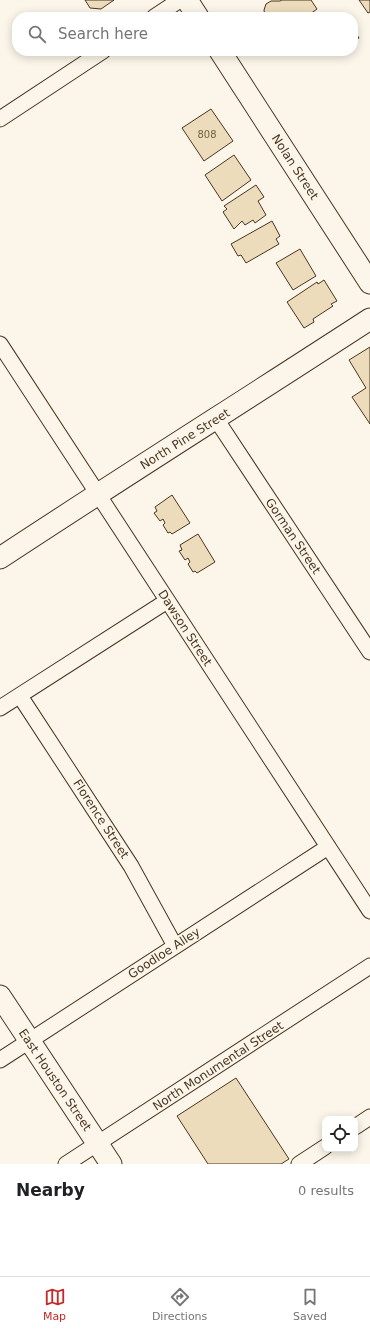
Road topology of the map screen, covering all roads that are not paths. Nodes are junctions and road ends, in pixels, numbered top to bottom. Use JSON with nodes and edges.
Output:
{"nodes":[{"id":1,"x":180,"y":0,"type":"edge"},
{"id":2,"x":187,"y":0,"type":"edge"},
{"id":3,"x":162,"y":12,"type":"edge"},
{"id":4,"x":195,"y":12,"type":"edge"},
{"id":5,"x":95,"y":56,"type":"edge"},
{"id":6,"x":223,"y":56,"type":"edge"},
{"id":7,"x":0,"y":119,"type":"edge"},
{"id":8,"x":370,"y":284,"type":"edge"},
{"id":9,"x":370,"y":320,"type":"edge"},
{"id":10,"x":0,"y":344,"type":"edge"},
{"id":11,"x":216,"y":419,"type":"junction"},
{"id":12,"x":98,"y":493,"type":"junction"},
{"id":13,"x":0,"y":558,"type":"edge"},
{"id":14,"x":167,"y":601,"type":"junction"},
{"id":15,"x":370,"y":652,"type":"edge"},
{"id":16,"x":20,"y":696,"type":"junction"},
{"id":17,"x":0,"y":708,"type":"edge"},
{"id":18,"x":328,"y":847,"type":"junction"},
{"id":19,"x":370,"y":911,"type":"edge"},
{"id":20,"x":176,"y":946,"type":"junction"},
{"id":21,"x":370,"y":966,"type":"edge"},
{"id":22,"x":0,"y":996,"type":"edge"},
{"id":23,"x":29,"y":1041,"type":"junction"},
{"id":24,"x":0,"y":1060,"type":"edge"},
{"id":25,"x":370,"y":1117,"type":"edge"},
{"id":26,"x":358,"y":1125,"type":"edge"},
{"id":27,"x":98,"y":1144,"type":"junction"},
{"id":28,"x":322,"y":1151,"type":"edge"},
{"id":29,"x":315,"y":1160,"type":"edge"},
{"id":30,"x":66,"y":1164,"type":"edge"},
{"id":31,"x":111,"y":1164,"type":"edge"},
{"id":32,"x":299,"y":1164,"type":"edge"}],
"edges":[{"from":1,"to":3,"type":"street"},
{"from":2,"to":4,"type":"street"},
{"from":5,"to":7,"type":"street"},
{"from":6,"to":8,"type":"street","name":"Nolan Street"},
{"from":9,"to":11,"type":"street","name":"North Pine Street"},
{"from":10,"to":12,"type":"street","name":"Dawson Street"},
{"from":11,"to":12,"type":"street","name":"North Pine Street"},
{"from":11,"to":15,"type":"street","name":"Gorman Street"},
{"from":12,"to":13,"type":"street","name":"North Pine Street"},
{"from":12,"to":14,"type":"street","name":"Dawson Street"},
{"from":14,"to":16,"type":"street"},
{"from":14,"to":18,"type":"street","name":"Dawson Street"},
{"from":16,"to":17,"type":"street"},
{"from":16,"to":20,"type":"street","name":"Florence Street"},
{"from":18,"to":19,"type":"street","name":"Dawson Street"},
{"from":18,"to":20,"type":"street","name":"Goodloe Alley"},
{"from":20,"to":23,"type":"street","name":"Goodloe Alley"},
{"from":21,"to":27,"type":"street","name":"North Monumental Street"},
{"from":22,"to":23,"type":"street","name":"East Houston Street"},
{"from":23,"to":24,"type":"street","name":"Goodloe Alley"},
{"from":23,"to":27,"type":"street","name":"East Houston Street"},
{"from":25,"to":26,"type":"street"},
{"from":27,"to":30,"type":"street","name":"North Monumental Street"},
{"from":27,"to":31,"type":"street","name":"East Houston Street"},
{"from":28,"to":29,"type":"street"},
{"from":29,"to":32,"type":"street"}]}
